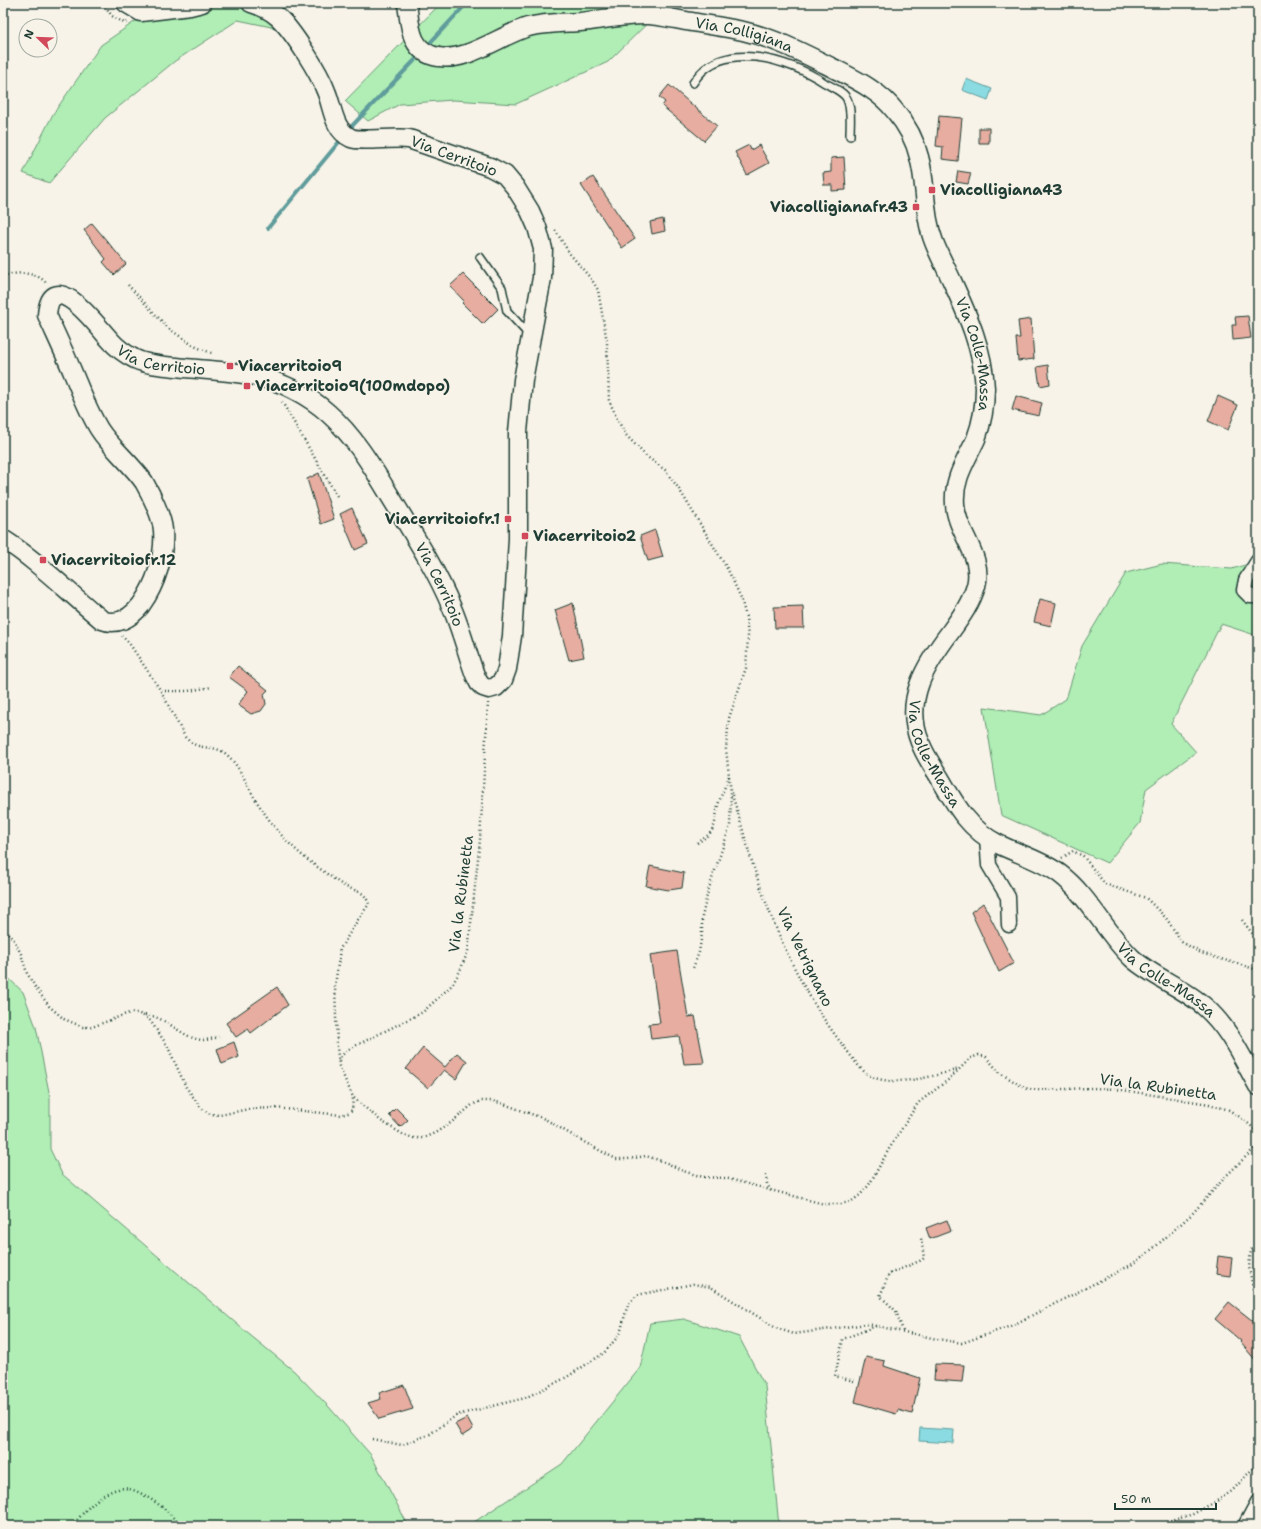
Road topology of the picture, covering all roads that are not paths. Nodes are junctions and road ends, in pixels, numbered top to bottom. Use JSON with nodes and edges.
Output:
{"nodes":[{"id":1,"x":126,"y":3,"type":"edge"},
{"id":2,"x":202,"y":3,"type":"edge"},
{"id":3,"x":251,"y":3,"type":"edge"},
{"id":4,"x":407,"y":3,"type":"edge"},
{"id":5,"x":814,"y":67,"type":"junction"},
{"id":6,"x":693,"y":82,"type":"dead end"},
{"id":7,"x":850,"y":136,"type":"dead end"},
{"id":8,"x":480,"y":258,"type":"dead end"},
{"id":9,"x":954,"y":286,"type":"joint"},
{"id":10,"x":531,"y":338,"type":"junction"},
{"id":11,"x":3,"y":539,"type":"edge"},
{"id":12,"x":1258,"y":561,"type":"edge"},
{"id":13,"x":1258,"y":596,"type":"edge"},
{"id":14,"x":987,"y":838,"type":"junction"},
{"id":15,"x":1009,"y":925,"type":"dead end"},
{"id":16,"x":1258,"y":1086,"type":"edge"},
{"id":17,"x":1258,"y":1502,"type":"edge"},
{"id":18,"x":1245,"y":1526,"type":"edge"}],
"edges":[{"from":1,"to":2,"type":"street"},
{"from":3,"to":10,"type":"street","name":"Via Cerritoio"},
{"from":4,"to":5,"type":"street","name":"Via Colligiana"},
{"from":5,"to":6,"type":"lane"},
{"from":5,"to":7,"type":"lane"},
{"from":5,"to":9,"type":"street","name":"Via Colligiana"},
{"from":8,"to":10,"type":"lane"},
{"from":9,"to":14,"type":"street","name":"Via Colle-Massa"},
{"from":10,"to":11,"type":"street","name":"Via Cerritoio"},
{"from":12,"to":13,"type":"street"},
{"from":14,"to":15,"type":"street"},
{"from":14,"to":16,"type":"street","name":"Via Colle-Massa"},
{"from":17,"to":18,"type":"street"}]}
